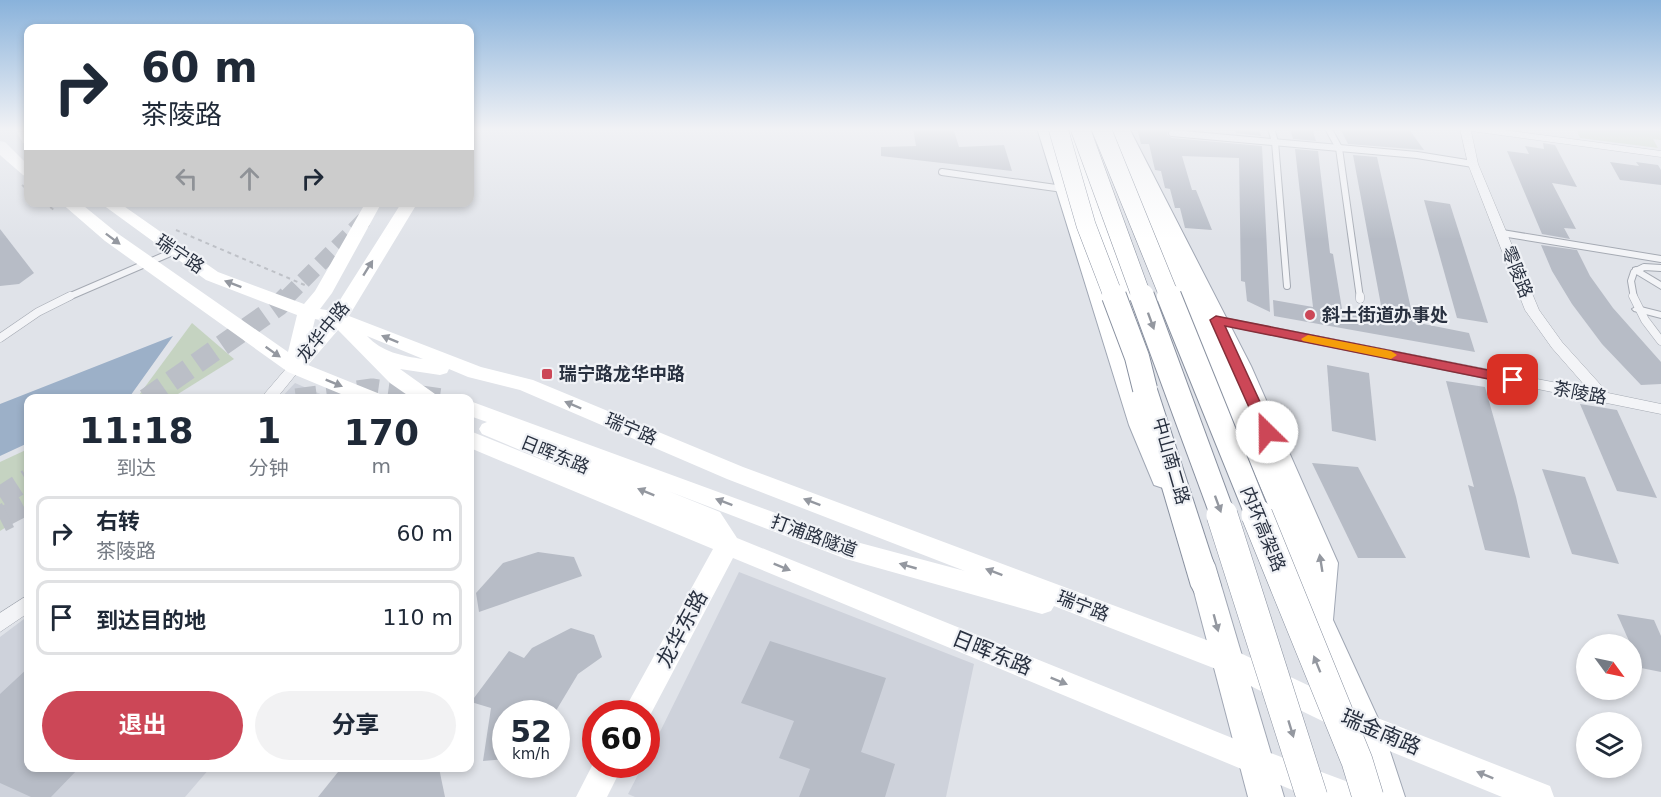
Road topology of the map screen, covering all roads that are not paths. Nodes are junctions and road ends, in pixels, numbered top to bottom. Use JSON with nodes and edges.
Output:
{"nodes":[{"id":1,"x":1056,"y":165,"type":"edge"},
{"id":2,"x":1069,"y":165,"type":"edge"},
{"id":3,"x":1088,"y":165,"type":"edge"},
{"id":4,"x":1094,"y":165,"type":"edge"},
{"id":5,"x":1110,"y":165,"type":"edge"},
{"id":6,"x":1116,"y":165,"type":"edge"},
{"id":7,"x":1129,"y":165,"type":"edge"},
{"id":8,"x":1140,"y":165,"type":"edge"},
{"id":9,"x":1277,"y":165,"type":"edge"},
{"id":10,"x":1341,"y":165,"type":"edge"},
{"id":11,"x":1474,"y":165,"type":"edge"},
{"id":12,"x":942,"y":172,"type":"dead end"},
{"id":13,"x":1063,"y":189,"type":"junction"},
{"id":14,"x":1102,"y":192,"type":"junction"},
{"id":15,"x":74,"y":207,"type":"edge"},
{"id":16,"x":114,"y":207,"type":"edge"},
{"id":17,"x":371,"y":207,"type":"edge"},
{"id":18,"x":407,"y":207,"type":"edge"},
{"id":19,"x":1502,"y":233,"type":"junction"},
{"id":20,"x":175,"y":251,"type":"junction"},
{"id":21,"x":1649,"y":257,"type":"junction"},
{"id":22,"x":1661,"y":259,"type":"edge"},
{"id":23,"x":147,"y":263,"type":"junction"},
{"id":24,"x":1658,"y":268,"type":"edge"},
{"id":25,"x":1636,"y":270,"type":"junction"},
{"id":26,"x":1287,"y":286,"type":"dead end"},
{"id":27,"x":1661,"y":286,"type":"edge"},
{"id":28,"x":1360,"y":299,"type":"dead end"},
{"id":29,"x":1637,"y":309,"type":"junction"},
{"id":30,"x":307,"y":312,"type":"junction"},
{"id":31,"x":1661,"y":315,"type":"edge"},
{"id":32,"x":338,"y":318,"type":"junction"},
{"id":33,"x":1216,"y":320,"type":"junction"},
{"id":34,"x":0,"y":338,"type":"edge"},
{"id":35,"x":1661,"y":341,"type":"edge"},
{"id":36,"x":368,"y":349,"type":"junction"},
{"id":37,"x":295,"y":367,"type":"junction"},
{"id":38,"x":475,"y":372,"type":"junction"},
{"id":39,"x":273,"y":394,"type":"edge"},
{"id":40,"x":361,"y":394,"type":"edge"},
{"id":41,"x":421,"y":394,"type":"edge"},
{"id":42,"x":1603,"y":397,"type":"junction"},
{"id":43,"x":1661,"y":409,"type":"edge"},
{"id":44,"x":474,"y":410,"type":"edge"},
{"id":45,"x":474,"y":422,"type":"edge"},
{"id":46,"x":474,"y":440,"type":"edge"},
{"id":47,"x":728,"y":544,"type":"junction"},
{"id":48,"x":1206,"y":586,"type":"junction"},
{"id":49,"x":24,"y":606,"type":"edge"},
{"id":50,"x":1315,"y":612,"type":"junction"},
{"id":51,"x":0,"y":624,"type":"edge"},
{"id":52,"x":1166,"y":638,"type":"junction"},
{"id":53,"x":1226,"y":660,"type":"junction"},
{"id":54,"x":644,"y":700,"type":"edge"},
{"id":55,"x":1365,"y":727,"type":"junction"},
{"id":56,"x":1256,"y":762,"type":"junction"},
{"id":57,"x":601,"y":778,"type":"edge"},
{"id":58,"x":591,"y":797,"type":"edge"},
{"id":59,"x":1266,"y":797,"type":"edge"},
{"id":60,"x":1312,"y":797,"type":"edge"},
{"id":61,"x":1348,"y":797,"type":"edge"},
{"id":62,"x":1368,"y":797,"type":"edge"},
{"id":63,"x":1387,"y":797,"type":"edge"},
{"id":64,"x":1539,"y":797,"type":"edge"}],
"edges":[{"from":1,"to":13,"type":"main road"},
{"from":2,"to":48,"type":"main road","bridge":true},
{"from":3,"to":14,"type":"main road","name":"中山南二路"},
{"from":4,"to":60,"type":"main road","name":"内环高架路","one_way":true,"bridge":true},
{"from":5,"to":50,"type":"main road"},
{"from":62,"to":6,"type":"main road","name":"内环高架路","one_way":true,"bridge":true},
{"from":7,"to":50,"type":"main road"},
{"from":8,"to":33,"type":"main road"},
{"from":9,"to":26,"type":"lane"},
{"from":10,"to":28,"type":"lane"},
{"from":11,"to":19,"type":"street","name":"零陵路"},
{"from":12,"to":13,"type":"lane"},
{"from":13,"to":14,"type":"lane"},
{"from":13,"to":48,"type":"main road"},
{"from":14,"to":48,"type":"main road","name":"中山南二路"},
{"from":15,"to":23,"type":"main road","name":"瑞宁路","one_way":true},
{"from":16,"to":20,"type":"main road","name":"瑞宁路"},
{"from":17,"to":30,"type":"main road","name":"龙华中路"},
{"from":32,"to":18,"type":"main road","name":"龙华中路","one_way":true},
{"from":19,"to":21,"type":"lane"},
{"from":19,"to":42,"type":"street","name":"零陵路"},
{"from":20,"to":23,"type":"lane"},
{"from":30,"to":20,"type":"main road","name":"瑞宁路","one_way":true},
{"from":21,"to":22,"type":"lane"},
{"from":21,"to":24,"type":"lane"},
{"from":23,"to":34,"type":"lane"},
{"from":23,"to":37,"type":"main road","name":"瑞宁路","one_way":true},
{"from":24,"to":25,"type":"lane"},
{"from":25,"to":27,"type":"street"},
{"from":25,"to":29,"type":"lane"},
{"from":29,"to":31,"type":"street"},
{"from":29,"to":35,"type":"lane"},
{"from":30,"to":32,"type":"main road","name":"瑞宁路"},
{"from":30,"to":37,"type":"main road","name":"龙华中路"},
{"from":32,"to":36,"type":"main road"},
{"from":32,"to":37,"type":"main road","name":"龙华中路"},
{"from":38,"to":32,"type":"main road","name":"瑞宁路","one_way":true},
{"from":33,"to":42,"type":"street","name":"茶陵路"},
{"from":50,"to":33,"type":"main road","one_way":true},
{"from":36,"to":38,"type":"main road"},
{"from":36,"to":41,"type":"main road"},
{"from":37,"to":39,"type":"street"},
{"from":37,"to":40,"type":"main road","one_way":true},
{"from":52,"to":38,"type":"main road","name":"瑞宁路","one_way":true},
{"from":42,"to":43,"type":"street","name":"茶陵路"},
{"from":52,"to":44,"type":"main road","name":"打浦路隧道","one_way":true},
{"from":47,"to":45,"type":"main road","name":"日晖东路","one_way":true},
{"from":46,"to":47,"type":"main road","name":"日晖东路"},
{"from":47,"to":54,"type":"main road","name":"龙华东路"},
{"from":47,"to":56,"type":"main road","name":"日晖东路","one_way":true},
{"from":48,"to":53,"type":"main road","name":"中山南二路","one_way":true},
{"from":49,"to":51,"type":"street"},
{"from":50,"to":55,"type":"main road"},
{"from":52,"to":53,"type":"main road"},
{"from":53,"to":55,"type":"main road","name":"瑞金南路"},
{"from":53,"to":56,"type":"main road","name":"中山南二路"},
{"from":55,"to":63,"type":"main road"},
{"from":64,"to":55,"type":"main road","name":"瑞金南路","one_way":true},
{"from":56,"to":59,"type":"main road","name":"中山南二路"},
{"from":56,"to":61,"type":"main road"},
{"from":57,"to":58,"type":"main road"}]}
